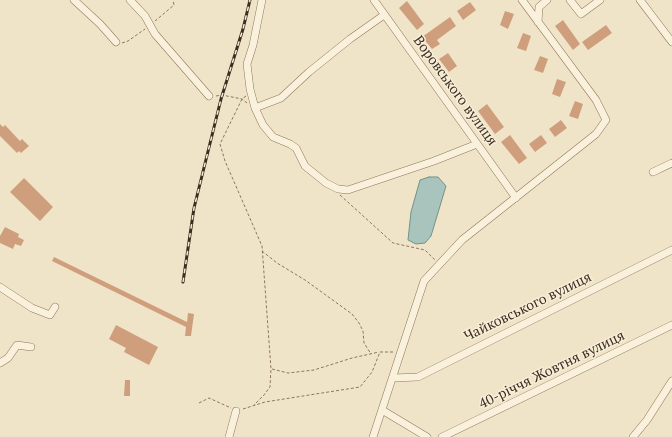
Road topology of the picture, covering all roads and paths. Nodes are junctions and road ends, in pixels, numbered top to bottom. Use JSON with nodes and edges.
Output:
{"nodes":[{"id":1,"x":74,"y":0,"type":"edge"},
{"id":2,"x":130,"y":0,"type":"edge"},
{"id":3,"x":173,"y":0,"type":"edge"},
{"id":4,"x":262,"y":0,"type":"edge"},
{"id":5,"x":374,"y":0,"type":"edge"},
{"id":6,"x":522,"y":0,"type":"edge"},
{"id":7,"x":547,"y":0,"type":"edge"},
{"id":8,"x":570,"y":0,"type":"edge"},
{"id":9,"x":600,"y":0,"type":"edge"},
{"id":10,"x":640,"y":0,"type":"edge"},
{"id":11,"x":384,"y":15,"type":"junction"},
{"id":12,"x":538,"y":22,"type":"junction"},
{"id":13,"x":150,"y":25,"type":"junction"},
{"id":14,"x":116,"y":42,"type":"joint"},
{"id":15,"x":672,"y":42,"type":"edge"},
{"id":16,"x":222,"y":95,"type":"dead end"},
{"id":17,"x":210,"y":96,"type":"dead end"},
{"id":18,"x":242,"y":99,"type":"junction"},
{"id":19,"x":255,"y":108,"type":"junction"},
{"id":20,"x":477,"y":144,"type":"junction"},
{"id":21,"x":672,"y":163,"type":"edge"},
{"id":22,"x":653,"y":172,"type":"dead end"},
{"id":23,"x":337,"y":193,"type":"dead end"},
{"id":24,"x":516,"y":198,"type":"junction"},
{"id":25,"x":672,"y":250,"type":"edge"},
{"id":26,"x":262,"y":251,"type":"junction"},
{"id":27,"x":440,"y":264,"type":"junction"},
{"id":28,"x":0,"y":287,"type":"edge"},
{"id":29,"x":55,"y":307,"type":"dead end"},
{"id":30,"x":672,"y":325,"type":"edge"},
{"id":31,"x":31,"y":347,"type":"dead end"},
{"id":32,"x":380,"y":352,"type":"junction"},
{"id":33,"x":401,"y":352,"type":"junction"},
{"id":34,"x":371,"y":354,"type":"junction"},
{"id":35,"x":0,"y":363,"type":"edge"},
{"id":36,"x":271,"y":369,"type":"junction"},
{"id":37,"x":393,"y":378,"type":"junction"},
{"id":38,"x":672,"y":381,"type":"edge"},
{"id":39,"x":199,"y":403,"type":"dead end"},
{"id":40,"x":254,"y":406,"type":"junction"},
{"id":41,"x":382,"y":410,"type":"junction"},
{"id":42,"x":236,"y":411,"type":"junction"},
{"id":43,"x":373,"y":436,"type":"edge"},
{"id":44,"x":229,"y":437,"type":"edge"},
{"id":45,"x":427,"y":437,"type":"edge"},
{"id":46,"x":442,"y":437,"type":"edge"},
{"id":47,"x":633,"y":437,"type":"edge"}],
"edges":[{"from":1,"to":14,"type":"street"},
{"from":2,"to":13,"type":"street"},
{"from":3,"to":13,"type":"path"},
{"from":4,"to":19,"type":"street"},
{"from":5,"to":11,"type":"street","name":"Воровського вулиця"},
{"from":6,"to":12,"type":"street"},
{"from":7,"to":12,"type":"street"},
{"from":8,"to":9,"type":"street"},
{"from":10,"to":15,"type":"street"},
{"from":11,"to":19,"type":"street"},
{"from":11,"to":20,"type":"street","name":"Воровського вулиця"},
{"from":12,"to":24,"type":"street"},
{"from":13,"to":14,"type":"path"},
{"from":13,"to":17,"type":"street"},
{"from":16,"to":18,"type":"path"},
{"from":18,"to":19,"type":"path"},
{"from":18,"to":26,"type":"path"},
{"from":19,"to":20,"type":"street"},
{"from":20,"to":24,"type":"street","name":"Воровського вулиця"},
{"from":21,"to":22,"type":"street"},
{"from":23,"to":27,"type":"path"},
{"from":24,"to":27,"type":"street"},
{"from":25,"to":37,"type":"street","name":"Чайковського вулиця"},
{"from":26,"to":34,"type":"path"},
{"from":26,"to":36,"type":"path"},
{"from":27,"to":33,"type":"street"},
{"from":28,"to":29,"type":"street"},
{"from":30,"to":46,"type":"street","name":"40-річчя Жовтня вулиця"},
{"from":31,"to":35,"type":"street"},
{"from":32,"to":33,"type":"path"},
{"from":32,"to":34,"type":"path"},
{"from":32,"to":40,"type":"path"},
{"from":33,"to":37,"type":"street"},
{"from":34,"to":36,"type":"path"},
{"from":36,"to":40,"type":"path"},
{"from":37,"to":41,"type":"street"},
{"from":38,"to":47,"type":"street"},
{"from":39,"to":42,"type":"path"},
{"from":40,"to":42,"type":"path"},
{"from":41,"to":43,"type":"street"},
{"from":41,"to":45,"type":"street"},
{"from":42,"to":44,"type":"street"}]}
